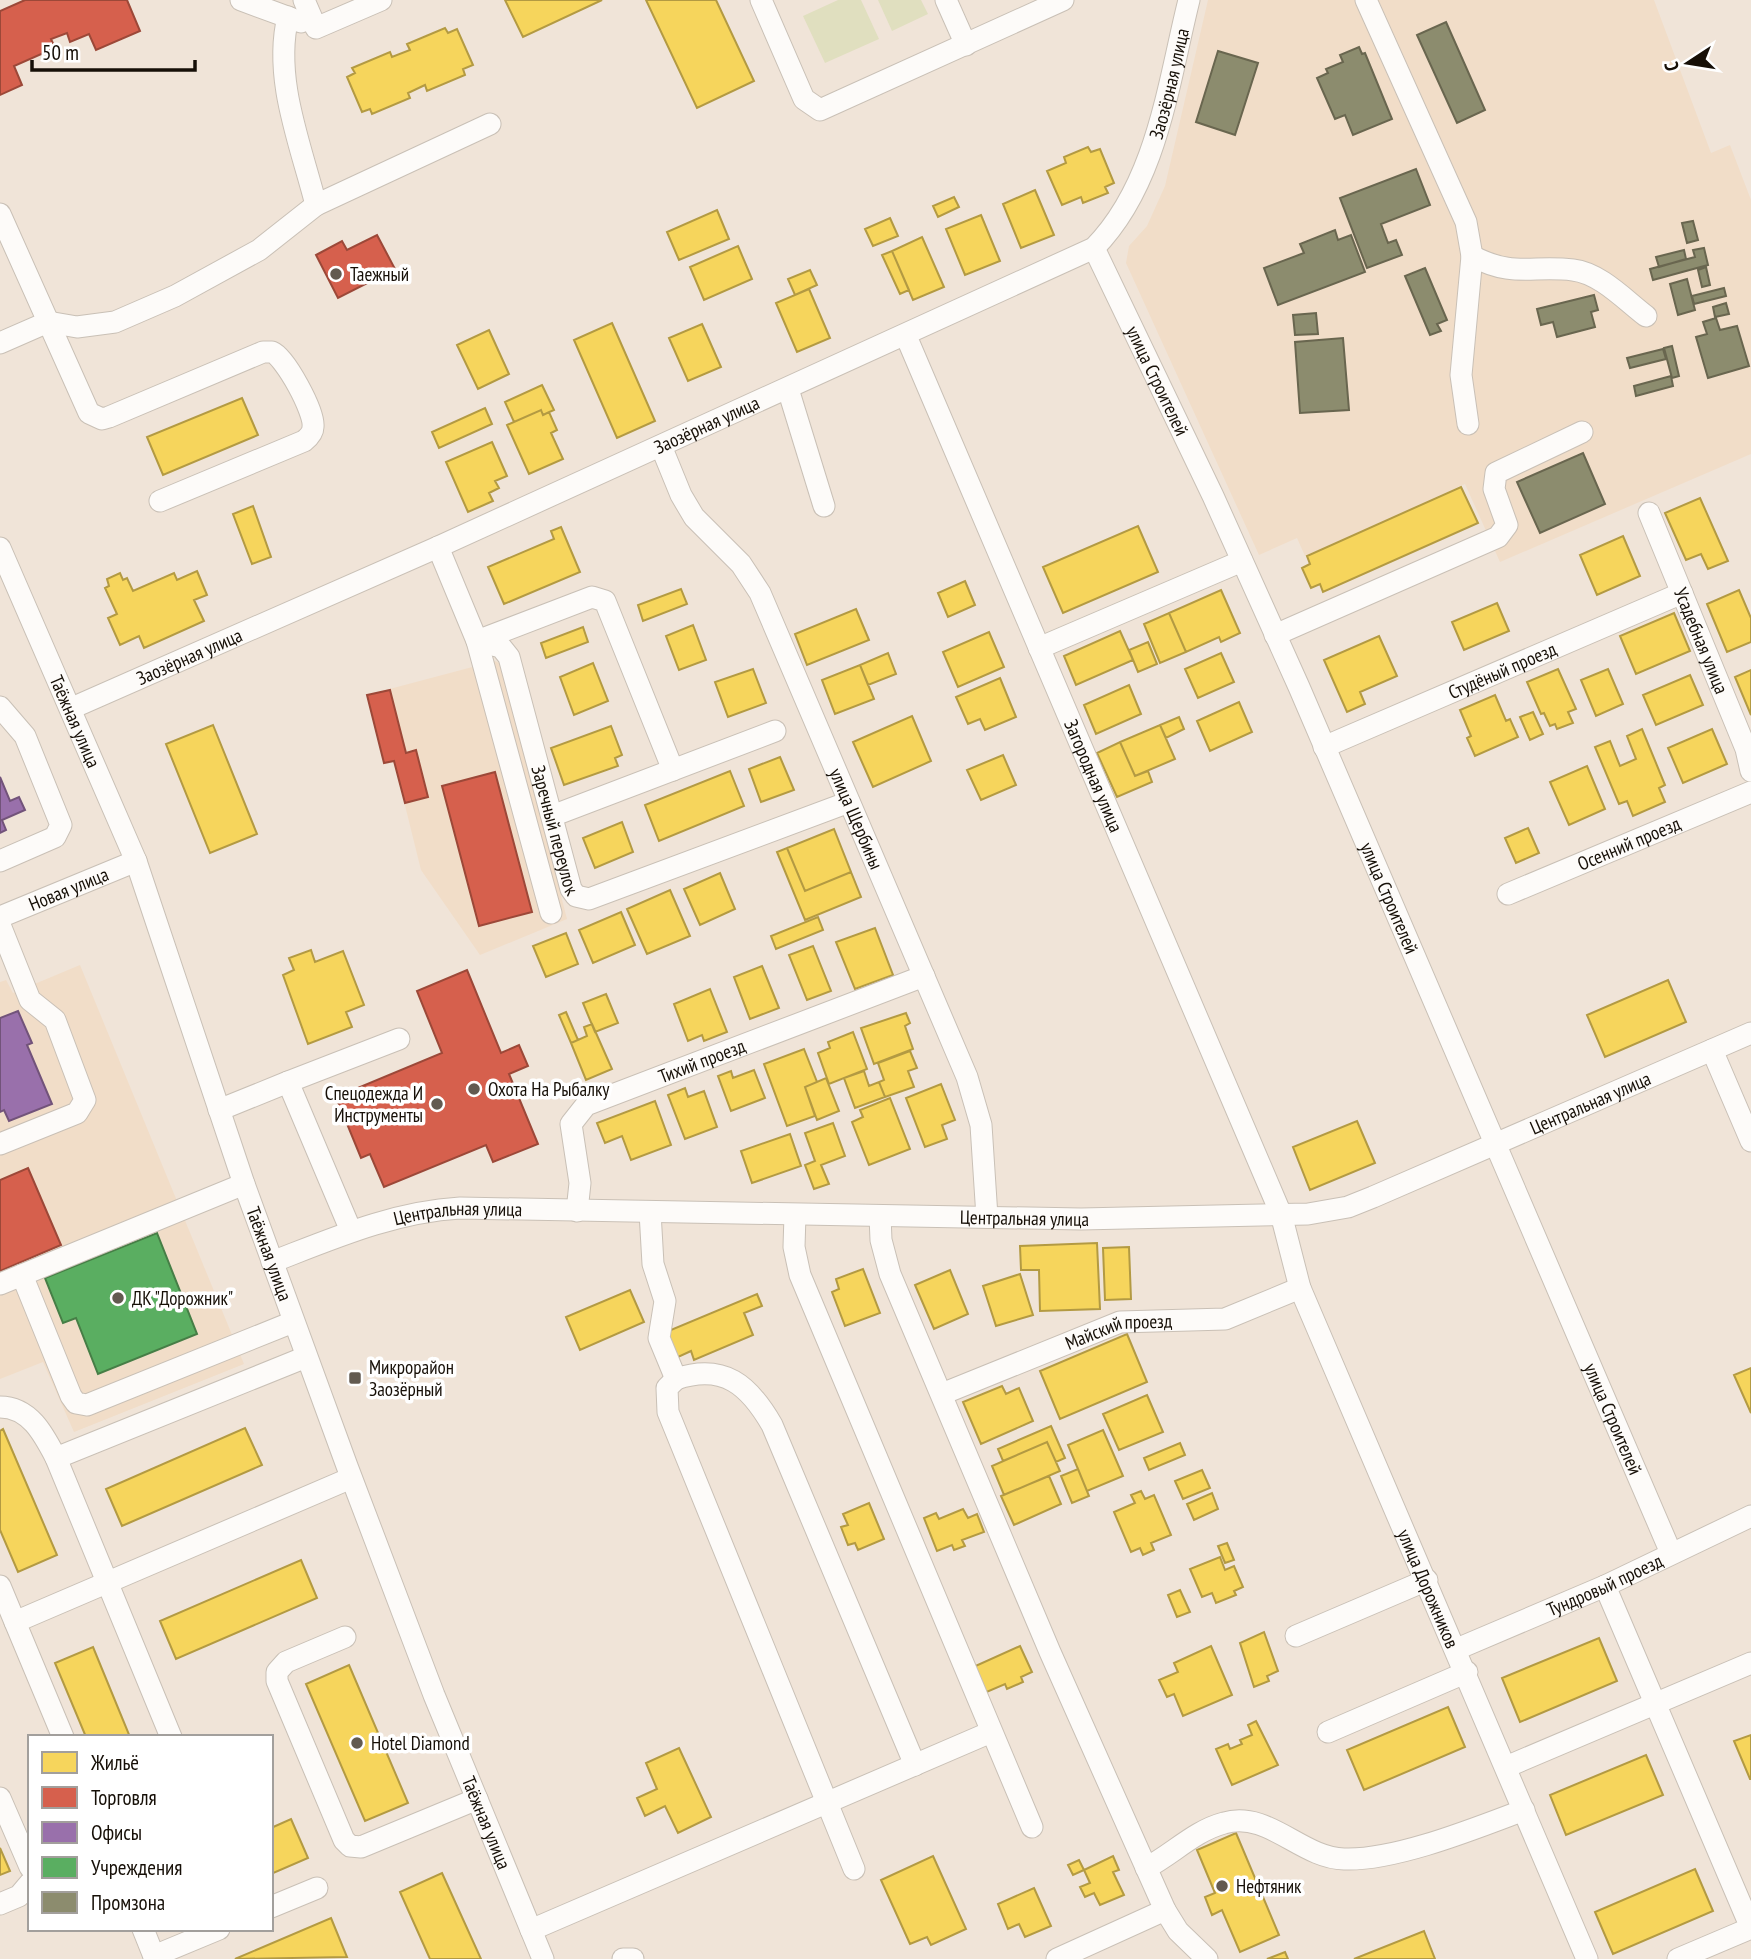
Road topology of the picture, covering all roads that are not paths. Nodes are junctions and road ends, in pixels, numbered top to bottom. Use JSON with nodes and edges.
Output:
{"nodes":[{"id":1,"x":241,"y":0,"type":"edge"},
{"id":2,"x":304,"y":0,"type":"edge"},
{"id":3,"x":381,"y":0,"type":"edge"},
{"id":4,"x":761,"y":0,"type":"edge"},
{"id":5,"x":946,"y":0,"type":"edge"},
{"id":6,"x":1063,"y":0,"type":"edge"},
{"id":7,"x":1189,"y":0,"type":"edge"},
{"id":8,"x":1366,"y":0,"type":"edge"},
{"id":9,"x":288,"y":18,"type":"junction"},
{"id":10,"x":316,"y":28,"type":"junction"},
{"id":11,"x":966,"y":45,"type":"junction"},
{"id":12,"x":491,"y":124,"type":"dead end"},
{"id":13,"x":316,"y":205,"type":"junction"},
{"id":14,"x":0,"y":214,"type":"edge"},
{"id":15,"x":1094,"y":248,"type":"junction"},
{"id":16,"x":1472,"y":256,"type":"junction"},
{"id":17,"x":1646,"y":316,"type":"dead end"},
{"id":18,"x":48,"y":323,"type":"junction"},
{"id":19,"x":906,"y":336,"type":"junction"},
{"id":20,"x":0,"y":344,"type":"edge"},
{"id":21,"x":788,"y":389,"type":"junction"},
{"id":22,"x":1468,"y":424,"type":"dead end"},
{"id":23,"x":1582,"y":432,"type":"dead end"},
{"id":24,"x":661,"y":446,"type":"junction"},
{"id":25,"x":159,"y":501,"type":"dead end"},
{"id":26,"x":824,"y":506,"type":"dead end"},
{"id":27,"x":1649,"y":513,"type":"dead end"},
{"id":28,"x":438,"y":547,"type":"junction"},
{"id":29,"x":1242,"y":561,"type":"junction"},
{"id":30,"x":3,"y":562,"type":"edge"},
{"id":31,"x":1682,"y":593,"type":"junction"},
{"id":32,"x":1275,"y":635,"type":"junction"},
{"id":33,"x":477,"y":641,"type":"junction"},
{"id":34,"x":1039,"y":648,"type":"junction"},
{"id":35,"x":0,"y":706,"type":"edge"},
{"id":36,"x":72,"y":708,"type":"junction"},
{"id":37,"x":775,"y":731,"type":"dead end"},
{"id":38,"x":1324,"y":747,"type":"junction"},
{"id":39,"x":673,"y":770,"type":"junction"},
{"id":40,"x":1751,"y":771,"type":"edge"},
{"id":41,"x":1751,"y":792,"type":"edge"},
{"id":42,"x":849,"y":802,"type":"junction"},
{"id":43,"x":552,"y":816,"type":"junction"},
{"id":44,"x":136,"y":860,"type":"junction"},
{"id":45,"x":0,"y":861,"type":"edge"},
{"id":46,"x":1508,"y":894,"type":"dead end"},
{"id":47,"x":551,"y":913,"type":"dead end"},
{"id":48,"x":0,"y":917,"type":"edge"},
{"id":49,"x":0,"y":925,"type":"edge"},
{"id":50,"x":924,"y":976,"type":"junction"},
{"id":51,"x":1751,"y":1033,"type":"edge"},
{"id":52,"x":399,"y":1039,"type":"dead end"},
{"id":53,"x":1712,"y":1050,"type":"junction"},
{"id":54,"x":288,"y":1082,"type":"junction"},
{"id":55,"x":219,"y":1110,"type":"junction"},
{"id":56,"x":1751,"y":1141,"type":"edge"},
{"id":57,"x":0,"y":1144,"type":"edge"},
{"id":58,"x":1493,"y":1145,"type":"junction"},
{"id":59,"x":244,"y":1184,"type":"junction"},
{"id":60,"x":577,"y":1211,"type":"junction"},
{"id":61,"x":650,"y":1212,"type":"junction"},
{"id":62,"x":1281,"y":1214,"type":"junction"},
{"id":63,"x":795,"y":1215,"type":"junction"},
{"id":64,"x":880,"y":1216,"type":"junction"},
{"id":65,"x":988,"y":1217,"type":"junction"},
{"id":66,"x":351,"y":1231,"type":"junction"},
{"id":67,"x":272,"y":1262,"type":"junction"},
{"id":68,"x":22,"y":1275,"type":"junction"},
{"id":69,"x":0,"y":1284,"type":"edge"},
{"id":70,"x":1300,"y":1288,"type":"junction"},
{"id":71,"x":293,"y":1322,"type":"junction"},
{"id":72,"x":306,"y":1357,"type":"junction"},
{"id":73,"x":676,"y":1379,"type":"junction"},
{"id":74,"x":942,"y":1394,"type":"junction"},
{"id":75,"x":0,"y":1406,"type":"edge"},
{"id":76,"x":56,"y":1458,"type":"junction"},
{"id":77,"x":351,"y":1478,"type":"junction"},
{"id":78,"x":1751,"y":1516,"type":"edge"},
{"id":79,"x":1671,"y":1553,"type":"junction"},
{"id":80,"x":1427,"y":1580,"type":"junction"},
{"id":81,"x":107,"y":1583,"type":"junction"},
{"id":82,"x":0,"y":1586,"type":"edge"},
{"id":83,"x":1605,"y":1586,"type":"junction"},
{"id":84,"x":15,"y":1622,"type":"junction"},
{"id":85,"x":1296,"y":1636,"type":"dead end"},
{"id":86,"x":345,"y":1637,"type":"dead end"},
{"id":87,"x":1457,"y":1649,"type":"junction"},
{"id":88,"x":1751,"y":1663,"type":"edge"},
{"id":89,"x":1467,"y":1672,"type":"junction"},
{"id":90,"x":1657,"y":1704,"type":"junction"},
{"id":91,"x":992,"y":1732,"type":"junction"},
{"id":92,"x":1328,"y":1732,"type":"dead end"},
{"id":93,"x":62,"y":1735,"type":"edge"},
{"id":94,"x":170,"y":1735,"type":"edge"},
{"id":95,"x":915,"y":1765,"type":"junction"},
{"id":96,"x":1506,"y":1767,"type":"junction"},
{"id":97,"x":0,"y":1798,"type":"edge"},
{"id":98,"x":477,"y":1799,"type":"junction"},
{"id":99,"x":826,"y":1803,"type":"junction"},
{"id":100,"x":1524,"y":1810,"type":"junction"},
{"id":101,"x":1032,"y":1827,"type":"dead end"},
{"id":102,"x":28,"y":1862,"type":"edge"},
{"id":103,"x":1146,"y":1868,"type":"junction"},
{"id":104,"x":854,"y":1869,"type":"dead end"},
{"id":105,"x":28,"y":1885,"type":"edge"},
{"id":106,"x":317,"y":1888,"type":"dead end"},
{"id":107,"x":0,"y":1904,"type":"edge"},
{"id":108,"x":273,"y":1906,"type":"edge"},
{"id":109,"x":1165,"y":1910,"type":"junction"},
{"id":110,"x":1751,"y":1928,"type":"edge"},
{"id":111,"x":531,"y":1930,"type":"junction"},
{"id":112,"x":144,"y":1931,"type":"edge"},
{"id":113,"x":215,"y":1931,"type":"edge"},
{"id":114,"x":155,"y":1958,"type":"edge"},
{"id":115,"x":543,"y":1959,"type":"edge"},
{"id":116,"x":623,"y":1959,"type":"edge"},
{"id":117,"x":633,"y":1959,"type":"edge"},
{"id":118,"x":1057,"y":1959,"type":"edge"},
{"id":119,"x":1207,"y":1959,"type":"edge"},
{"id":120,"x":1587,"y":1959,"type":"edge"},
{"id":121,"x":1678,"y":1959,"type":"edge"}],
"edges":[{"from":1,"to":9,"type":"street"},
{"from":2,"to":10,"type":"street"},
{"from":3,"to":10,"type":"street"},
{"from":4,"to":11,"type":"street"},
{"from":5,"to":11,"type":"street"},
{"from":6,"to":11,"type":"street"},
{"from":7,"to":15,"type":"street","name":"Заозёрная улица"},
{"from":8,"to":16,"type":"street"},
{"from":9,"to":10,"type":"street"},
{"from":9,"to":13,"type":"street"},
{"from":12,"to":13,"type":"street"},
{"from":13,"to":18,"type":"street"},
{"from":14,"to":18,"type":"street"},
{"from":15,"to":19,"type":"street","name":"Заозёрная улица"},
{"from":15,"to":29,"type":"street","name":"улица Строителей"},
{"from":16,"to":17,"type":"street"},
{"from":16,"to":22,"type":"street"},
{"from":18,"to":20,"type":"street"},
{"from":18,"to":25,"type":"street"},
{"from":19,"to":21,"type":"street","name":"Заозёрная улица"},
{"from":19,"to":34,"type":"street","name":"Загородная улица"},
{"from":21,"to":24,"type":"street","name":"Заозёрная улица"},
{"from":21,"to":26,"type":"street"},
{"from":23,"to":32,"type":"street"},
{"from":24,"to":28,"type":"street","name":"Заозёрная улица"},
{"from":24,"to":42,"type":"street","name":"улица Щербины"},
{"from":27,"to":31,"type":"street","name":"Усадебная улица"},
{"from":28,"to":33,"type":"street"},
{"from":28,"to":36,"type":"street","name":"Заозёрная улица"},
{"from":29,"to":32,"type":"street","name":"улица Строителей"},
{"from":29,"to":34,"type":"street"},
{"from":30,"to":36,"type":"street","name":"Таёжная улица"},
{"from":31,"to":38,"type":"street","name":"Студёный проезд"},
{"from":31,"to":40,"type":"street","name":"Усадебная улица"},
{"from":32,"to":38,"type":"street","name":"улица Строителей"},
{"from":33,"to":39,"type":"street"},
{"from":33,"to":43,"type":"street","name":"Заречный переулок"},
{"from":33,"to":47,"type":"street"},
{"from":34,"to":62,"type":"street","name":"Загородная улица"},
{"from":35,"to":45,"type":"street"},
{"from":36,"to":44,"type":"street","name":"Таёжная улица"},
{"from":37,"to":39,"type":"street"},
{"from":38,"to":58,"type":"street","name":"улица Строителей"},
{"from":39,"to":43,"type":"street"},
{"from":41,"to":46,"type":"street","name":"Осенний проезд"},
{"from":42,"to":43,"type":"street","name":"Заречный переулок"},
{"from":42,"to":50,"type":"street","name":"улица Щербины"},
{"from":44,"to":48,"type":"street","name":"Новая улица"},
{"from":44,"to":55,"type":"street","name":"Таёжная улица"},
{"from":49,"to":57,"type":"street"},
{"from":50,"to":60,"type":"street","name":"Тихий проезд"},
{"from":50,"to":65,"type":"street","name":"улица Щербины"},
{"from":51,"to":53,"type":"street","name":"Центральная улица"},
{"from":52,"to":54,"type":"street"},
{"from":53,"to":56,"type":"street"},
{"from":53,"to":58,"type":"street","name":"Центральная улица"},
{"from":54,"to":55,"type":"street"},
{"from":54,"to":66,"type":"street"},
{"from":55,"to":59,"type":"street","name":"Таёжная улица"},
{"from":58,"to":62,"type":"street","name":"Центральная улица"},
{"from":58,"to":79,"type":"street","name":"улица Строителей"},
{"from":59,"to":67,"type":"street","name":"Таёжная улица"},
{"from":59,"to":68,"type":"street"},
{"from":60,"to":61,"type":"street","name":"Центральная улица"},
{"from":60,"to":66,"type":"street","name":"Центральная улица"},
{"from":61,"to":63,"type":"street","name":"Центральная улица"},
{"from":61,"to":73,"type":"street"},
{"from":62,"to":65,"type":"street","name":"Центральная улица"},
{"from":62,"to":70,"type":"street","name":"улица Дорожников"},
{"from":63,"to":64,"type":"street","name":"Центральная улица"},
{"from":63,"to":91,"type":"street"},
{"from":64,"to":65,"type":"street","name":"Центральная улица"},
{"from":64,"to":74,"type":"street"},
{"from":66,"to":67,"type":"street","name":"Центральная улица"},
{"from":67,"to":71,"type":"street","name":"Таёжная улица"},
{"from":68,"to":69,"type":"street"},
{"from":68,"to":71,"type":"street"},
{"from":70,"to":74,"type":"street","name":"Майский проезд"},
{"from":70,"to":80,"type":"street","name":"улица Дорожников"},
{"from":71,"to":72,"type":"street","name":"Таёжная улица"},
{"from":72,"to":76,"type":"street"},
{"from":72,"to":77,"type":"street","name":"Таёжная улица"},
{"from":73,"to":95,"type":"street"},
{"from":73,"to":99,"type":"street"},
{"from":74,"to":103,"type":"street"},
{"from":75,"to":76,"type":"street"},
{"from":76,"to":81,"type":"street"},
{"from":77,"to":81,"type":"street"},
{"from":77,"to":98,"type":"street","name":"Таёжная улица"},
{"from":78,"to":79,"type":"street","name":"Тундровый проезд"},
{"from":79,"to":83,"type":"street","name":"Тундровый проезд"},
{"from":80,"to":85,"type":"street"},
{"from":80,"to":87,"type":"street","name":"улица Дорожников"},
{"from":81,"to":84,"type":"street"},
{"from":81,"to":94,"type":"street"},
{"from":82,"to":84,"type":"street"},
{"from":83,"to":87,"type":"street","name":"Тундровый проезд"},
{"from":83,"to":90,"type":"street"},
{"from":84,"to":93,"type":"street"},
{"from":86,"to":98,"type":"street"},
{"from":87,"to":89,"type":"street","name":"улица Дорожников"},
{"from":88,"to":90,"type":"street"},
{"from":89,"to":92,"type":"street"},
{"from":89,"to":96,"type":"street","name":"улица Дорожников"},
{"from":90,"to":96,"type":"street"},
{"from":90,"to":110,"type":"street"},
{"from":91,"to":95,"type":"street"},
{"from":91,"to":101,"type":"street"},
{"from":95,"to":99,"type":"street"},
{"from":96,"to":100,"type":"street","name":"улица Дорожников"},
{"from":97,"to":102,"type":"street"},
{"from":98,"to":111,"type":"street","name":"Таёжная улица"},
{"from":99,"to":104,"type":"street"},
{"from":99,"to":111,"type":"street"},
{"from":100,"to":103,"type":"street"},
{"from":100,"to":120,"type":"street","name":"улица Дорожников"},
{"from":103,"to":109,"type":"street"},
{"from":105,"to":107,"type":"street"},
{"from":106,"to":108,"type":"street"},
{"from":109,"to":118,"type":"street"},
{"from":109,"to":119,"type":"street"},
{"from":110,"to":121,"type":"street"},
{"from":111,"to":115,"type":"street","name":"Таёжная улица"},
{"from":112,"to":114,"type":"street"},
{"from":113,"to":114,"type":"street"},
{"from":116,"to":117,"type":"street"}]}
